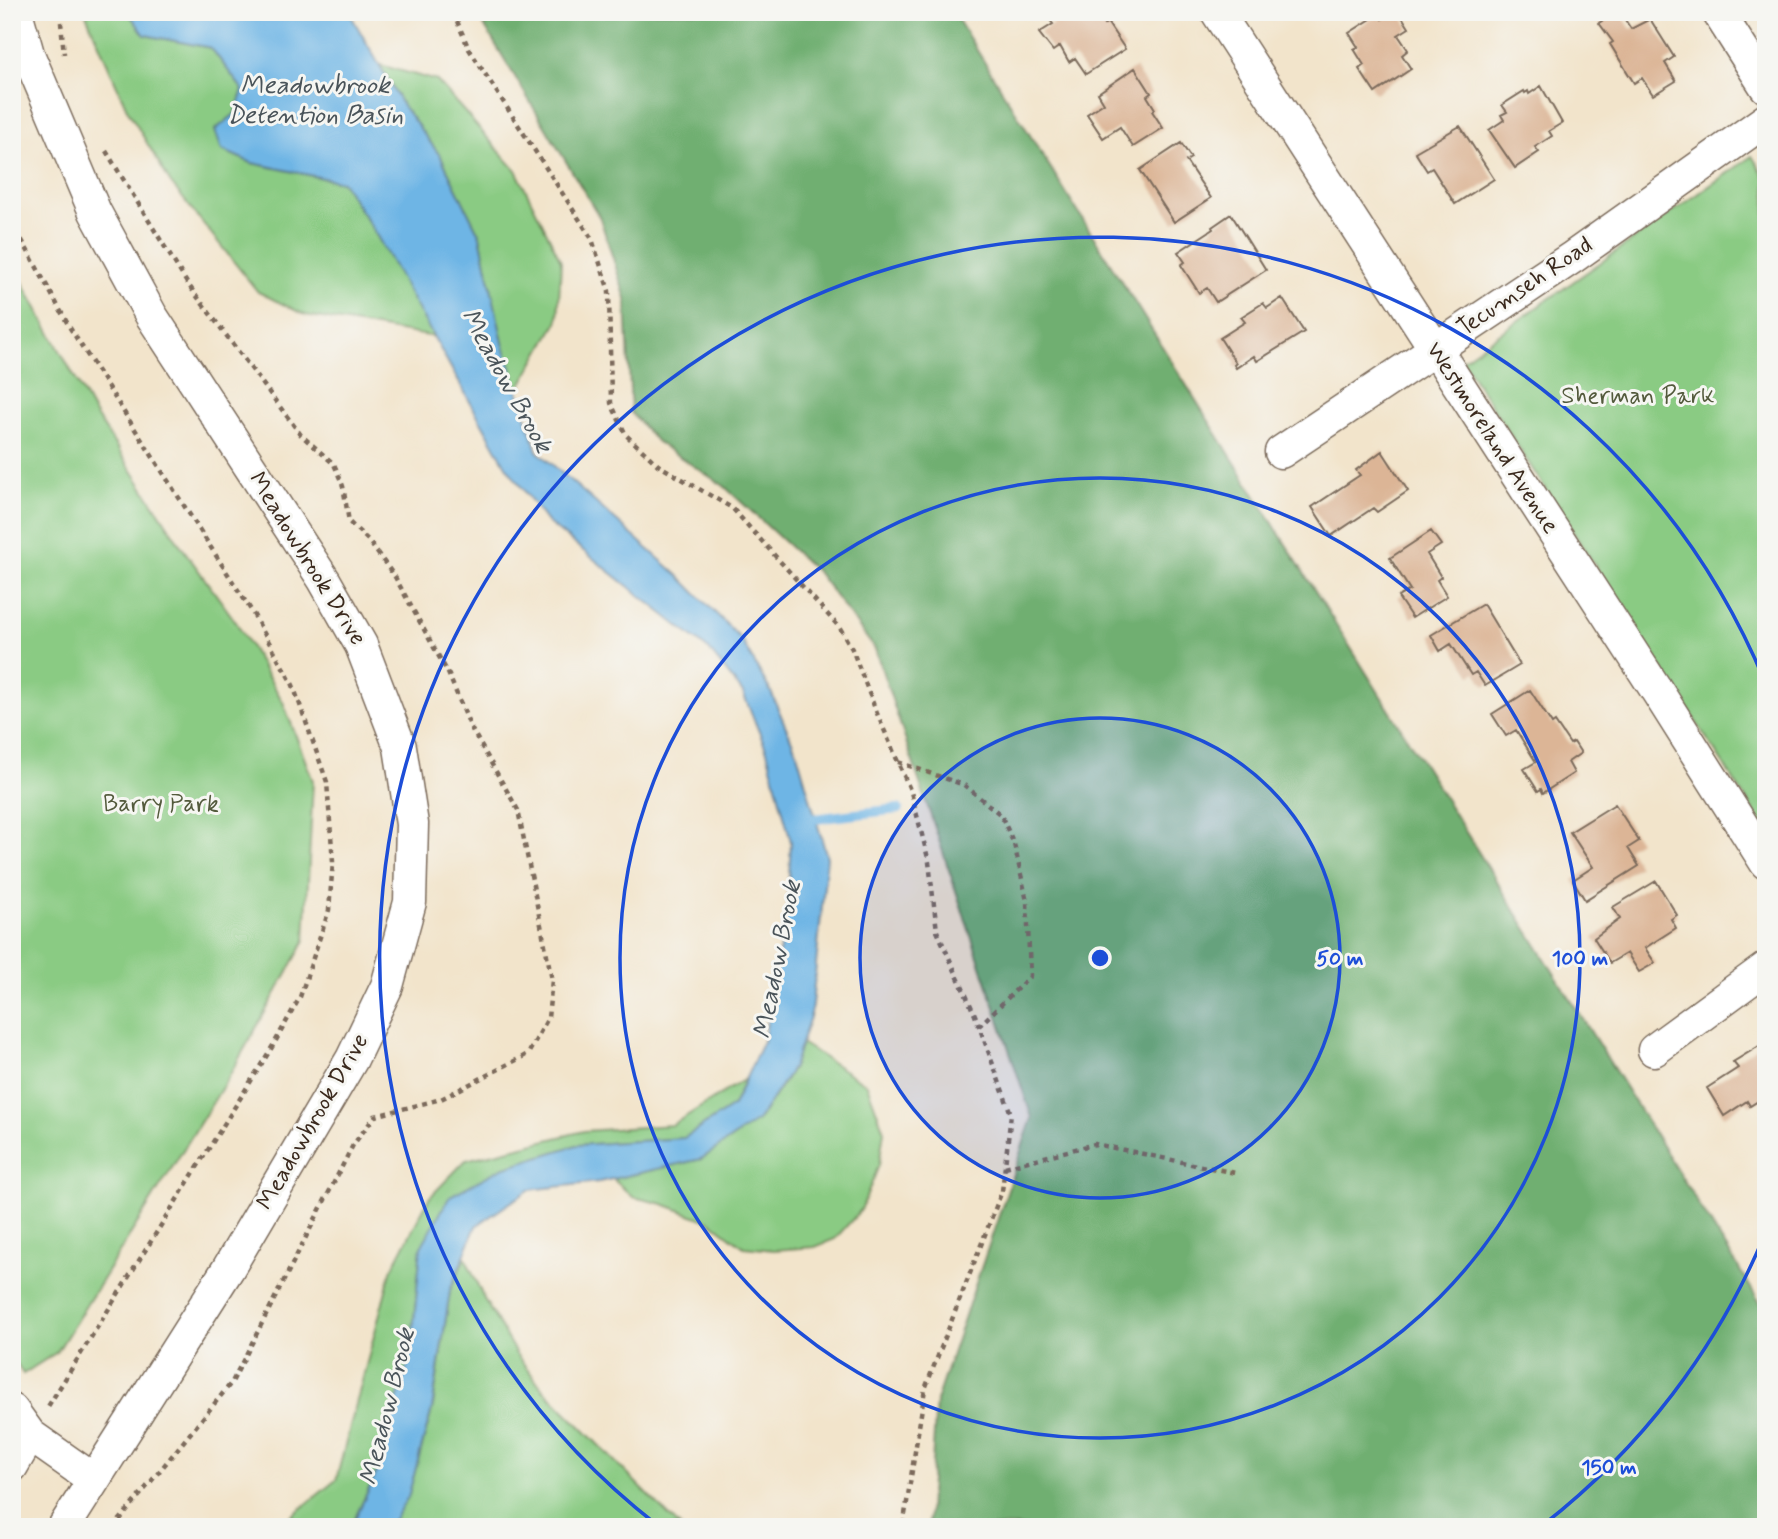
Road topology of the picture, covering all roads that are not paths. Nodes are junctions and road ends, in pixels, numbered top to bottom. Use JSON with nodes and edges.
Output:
{"nodes":[{"id":1,"x":16,"y":12,"type":"edge"},
{"id":2,"x":1217,"y":12,"type":"edge"},
{"id":3,"x":1718,"y":12,"type":"edge"},
{"id":4,"x":1766,"y":87,"type":"edge"},
{"id":5,"x":1766,"y":120,"type":"edge"},
{"id":6,"x":1433,"y":348,"type":"junction"},
{"id":7,"x":1281,"y":452,"type":"dead end"},
{"id":8,"x":1766,"y":863,"type":"edge"},
{"id":9,"x":1766,"y":968,"type":"edge"},
{"id":10,"x":1654,"y":1050,"type":"dead end"},
{"id":11,"x":21,"y":1422,"type":"edge"},
{"id":12,"x":12,"y":1466,"type":"edge"},
{"id":13,"x":94,"y":1480,"type":"junction"},
{"id":14,"x":64,"y":1527,"type":"edge"}],
"edges":[{"from":1,"to":13,"type":"street","name":"Meadowbrook Drive"},
{"from":2,"to":6,"type":"street","name":"Westmoreland Avenue"},
{"from":3,"to":4,"type":"street"},
{"from":5,"to":6,"type":"street","name":"Tecumseh Road"},
{"from":6,"to":7,"type":"street","name":"Tecumseh Road"},
{"from":6,"to":8,"type":"street","name":"Westmoreland Avenue"},
{"from":9,"to":10,"type":"street"},
{"from":11,"to":12,"type":"street"},
{"from":11,"to":13,"type":"street"},
{"from":13,"to":14,"type":"street","name":"Meadowbrook Drive"}]}
